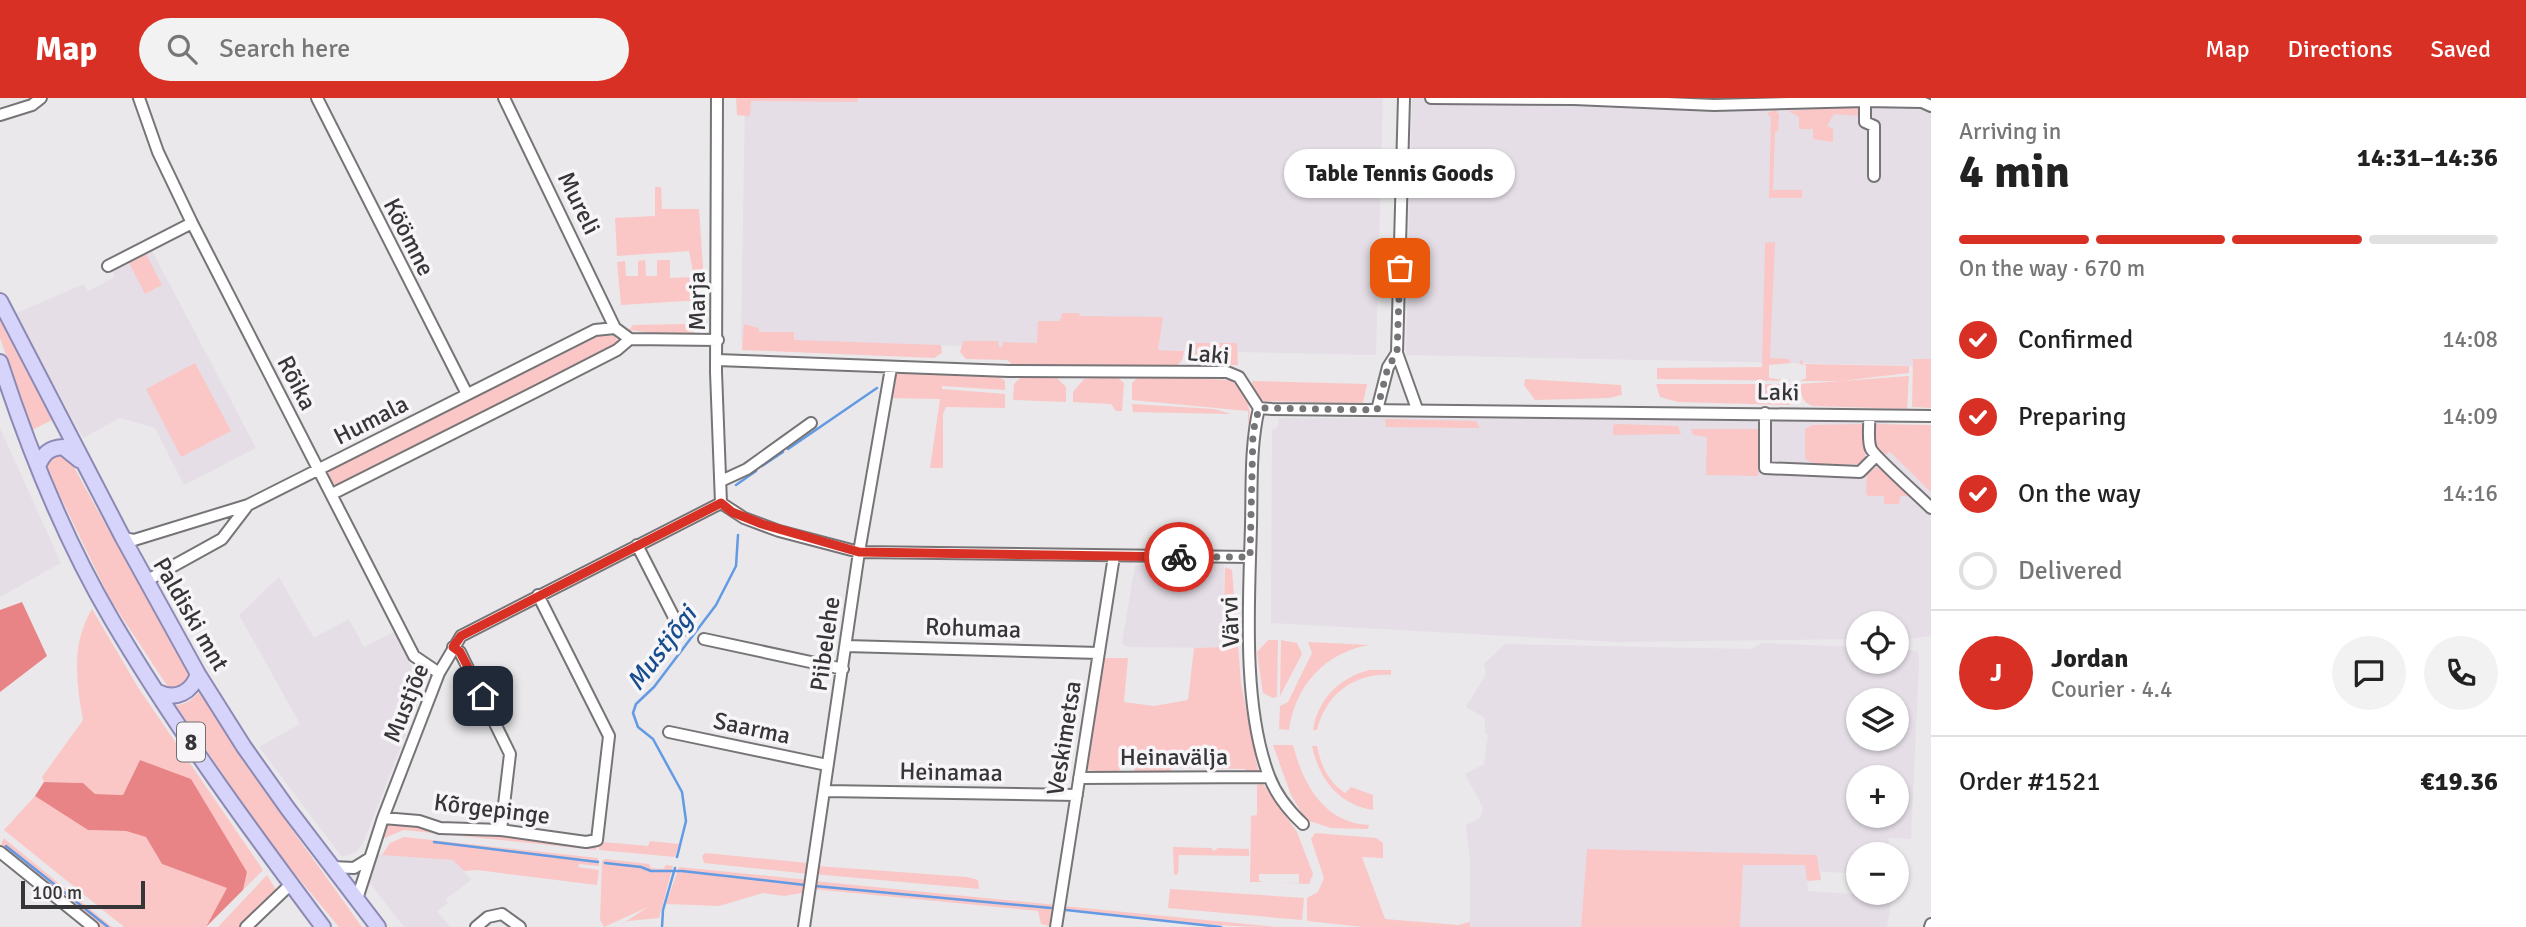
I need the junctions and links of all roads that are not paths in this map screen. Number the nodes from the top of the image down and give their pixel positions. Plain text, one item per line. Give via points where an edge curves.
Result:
1 (41, 98) edge
2 (139, 98) edge
3 (317, 98) edge
4 (504, 98) edge
5 (717, 98) edge
6 (1404, 98) edge
7 (1431, 98) edge
8 (1865, 101) junction
9 (21, 103) edge
10 (1931, 106) edge
11 (0, 115) edge
12 (1874, 176) dead end
13 (191, 223) junction
14 (108, 266) dead end
15 (0, 301) edge
16 (615, 328) junction
17 (630, 339) junction
18 (718, 341) junction
19 (1397, 353) junction
20 (717, 360) junction
21 (0, 362) edge
22 (891, 368) junction
23 (467, 394) junction
24 (1259, 408) junction
25 (1377, 410) junction
26 (1417, 410) junction
27 (1765, 413) junction
28 (1869, 416) junction
29 (1931, 416) edge
30 (811, 423) dead end
31 (1876, 456) junction
32 (83, 463) junction
33 (38, 466) junction
34 (319, 471) junction
35 (720, 481) junction
36 (331, 494) junction
37 (721, 503) junction
38 (248, 505) junction
39 (1931, 508) edge
40 (123, 538) junction
41 (637, 545) junction
42 (859, 552) junction
43 (1114, 556) junction
44 (1250, 557) junction
45 (146, 581) junction
46 (538, 595) junction
47 (681, 631) dead end
48 (704, 639) dead end
49 (846, 646) junction
50 (453, 647) junction
51 (1099, 653) junction
52 (843, 669) junction
53 (439, 673) junction
54 (198, 674) junction
55 (158, 692) junction
56 (669, 732) dead end
57 (827, 765) junction
58 (1269, 777) junction
59 (1079, 778) junction
60 (825, 791) junction
61 (1077, 795) junction
62 (383, 818) junction
63 (1303, 824) dead end
64 (501, 830) junction
65 (0, 852) edge
66 (370, 858) junction
67 (332, 867) junction
68 (291, 884) junction
69 (357, 899) junction
70 (93, 927) edge
71 (246, 927) edge
72 (323, 927) edge
73 (378, 927) edge
74 (476, 927) edge
75 (520, 927) edge
76 (804, 927) edge
77 (1056, 927) edge

1 - 9 street via 40,102
2 - 13 street, Rõika
3 - 23 street, Köömne
4 - 16 street, Mureli
5 - 18 street, Marja
6 - 19 street
7 - 8 street via 1714,105
8 - 10 street
8 - 12 street via 1865,122 1874,126
9 - 11 street
13 - 14 street
13 - 34 street, Rõika
15 - 32 main road, Paldiski mnt / 8
16 - 17 street
16 - 23 street, Humala via 584,334
17 - 18 street
17 - 36 street, Humala via 590,364
18 - 20 street, Marja
19 - 25 street via 1388,367
19 - 26 street
20 - 22 street, Laki
20 - 35 street, Marja
21 - 33 main road, 8
22 - 24 street, Laki via 1227,372 1239,377
22 - 42 street, Piibelehe
23 - 34 street, Humala
24 - 25 street, Laki
24 - 44 street, Värvi via 1253,432
25 - 26 street, Laki
26 - 27 street, Laki
27 - 28 street, Laki
27 - 31 street via 1765,468 1860,472
28 - 29 street, Laki
28 - 31 street via 1870,447
30 - 35 street via 747,469
31 - 39 street
32 - 33 main road via 63,447 43,454
32 - 40 main road, Paldiski mnt / 8
33 - 55 main road, 8 via 111,619
34 - 36 street, Rõika
34 - 38 street, Humala
35 - 37 street, Marja
36 - 53 street, Rõika via 414,656
37 - 41 street, Mustjõe
37 - 42 street via 756,522
38 - 40 street, Humala via 134,540
38 - 45 street via 222,539
40 - 45 main road, Paldiski mnt / 8
41 - 46 street, Mustjõe
41 - 47 street
42 - 43 street
42 - 49 street, Piibelehe
43 - 44 street
43 - 51 street, Veskimetsa
44 - 58 street, Värvi via 1253,699
45 - 54 main road, Paldiski mnt / 8
46 - 50 street, Mustjõe via 461,636
46 - 64 street, Kõrgepinge via 609,736 597,840
48 - 52 street
49 - 51 street, Rohumaa
49 - 52 street, Piibelehe
50 - 53 street, Mustjõe
50 - 64 street via 460,652 510,754
51 - 59 street, Veskimetsa
52 - 57 street, Piibelehe
53 - 62 street, Mustjõe
54 - 55 main road via 184,693 170,696
54 - 67 main road, Paldiski mnt / 8 via 244,747
55 - 68 main road, 8
56 - 57 street, Saarma
57 - 60 street, Piibelehe
58 - 59 street, Heinavälja
58 - 63 street, Värvi via 1285,807
59 - 61 street, Veskimetsa
60 - 61 street, Heinamaa
60 - 76 street, Piibelehe
61 - 77 street, Veskimetsa
62 - 64 street, Kõrgepinge via 440,828
62 - 66 street, Mustjõe
65 - 70 street
66 - 67 street via 355,868
66 - 69 street, Mustjõe
67 - 69 main road, Paldiski mnt / 8
68 - 71 street
68 - 72 main road, 8
69 - 73 main road, Paldiski mnt / 8
74 - 75 street via 488,917 502,914

